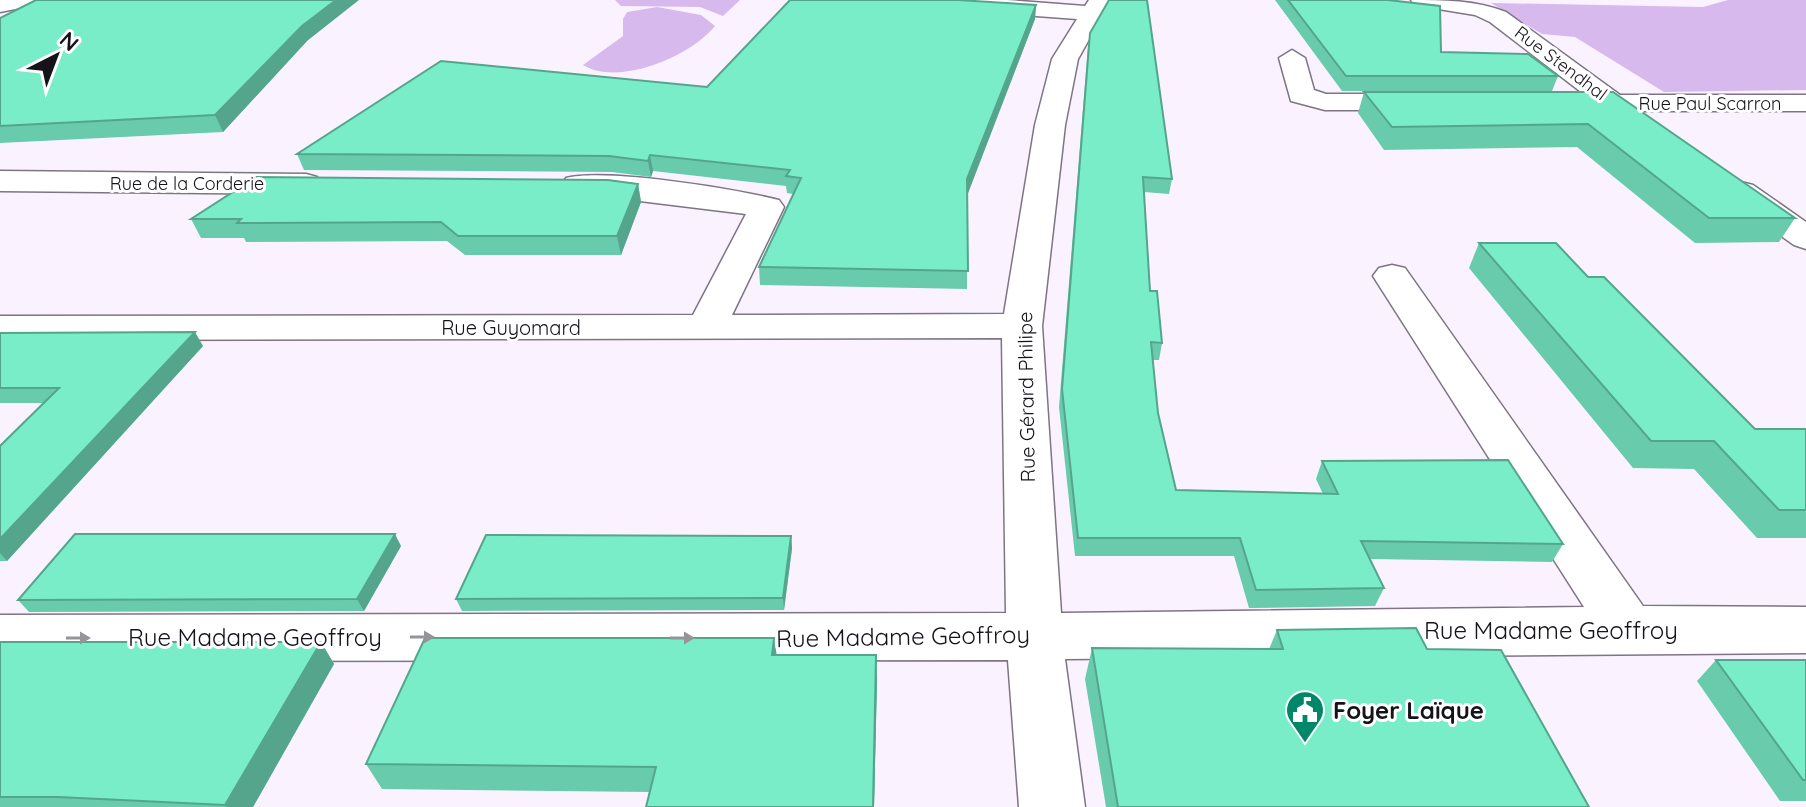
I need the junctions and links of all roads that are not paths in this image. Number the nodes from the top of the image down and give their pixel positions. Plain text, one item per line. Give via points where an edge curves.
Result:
1 (28, 0) edge
2 (911, 0) edge
3 (1422, 0) edge
4 (0, 5) edge
5 (1095, 6) edge
6 (1292, 58) dead end
7 (1449, 103) edge
8 (1541, 103) edge
9 (1615, 103) junction
10 (1806, 103) edge
11 (1654, 131) edge
12 (1717, 175) edge
13 (0, 181) edge
14 (339, 184) edge
15 (549, 185) edge
16 (1806, 238) edge
17 (1392, 276) dead end
18 (707, 326) junction
19 (1022, 326) junction
20 (0, 328) edge
21 (1628, 629) junction
22 (1806, 630) edge
23 (1034, 635) junction
24 (0, 638) edge
25 (1052, 807) edge

1 - 4 street
2 - 5 street
3 - 9 street, Rue Stendhal via 1481,9 1498,17
5 - 19 street, Rue Gérard Philipe via 1065,59 1050,125
6 - 7 street via 1301,95 1325,102
8 - 9 street, Rue Paul Scarron
9 - 10 street, Rue Paul Scarron
9 - 11 street, Rue Stendhal
12 - 16 street
13 - 14 street, Rue de la Corderie
15 - 18 street via 612,185 767,207
17 - 21 street
18 - 19 street, Rue Guyomard
18 - 20 street, Rue Guyomard
19 - 23 street, Rue Gérard Philipe
21 - 22 street, Rue Madame Geoffroy
21 - 23 street, Rue Madame Geoffroy
24 -> 23 street, Rue Madame Geoffroy
23 - 25 street, Rue Gérard Philipe

